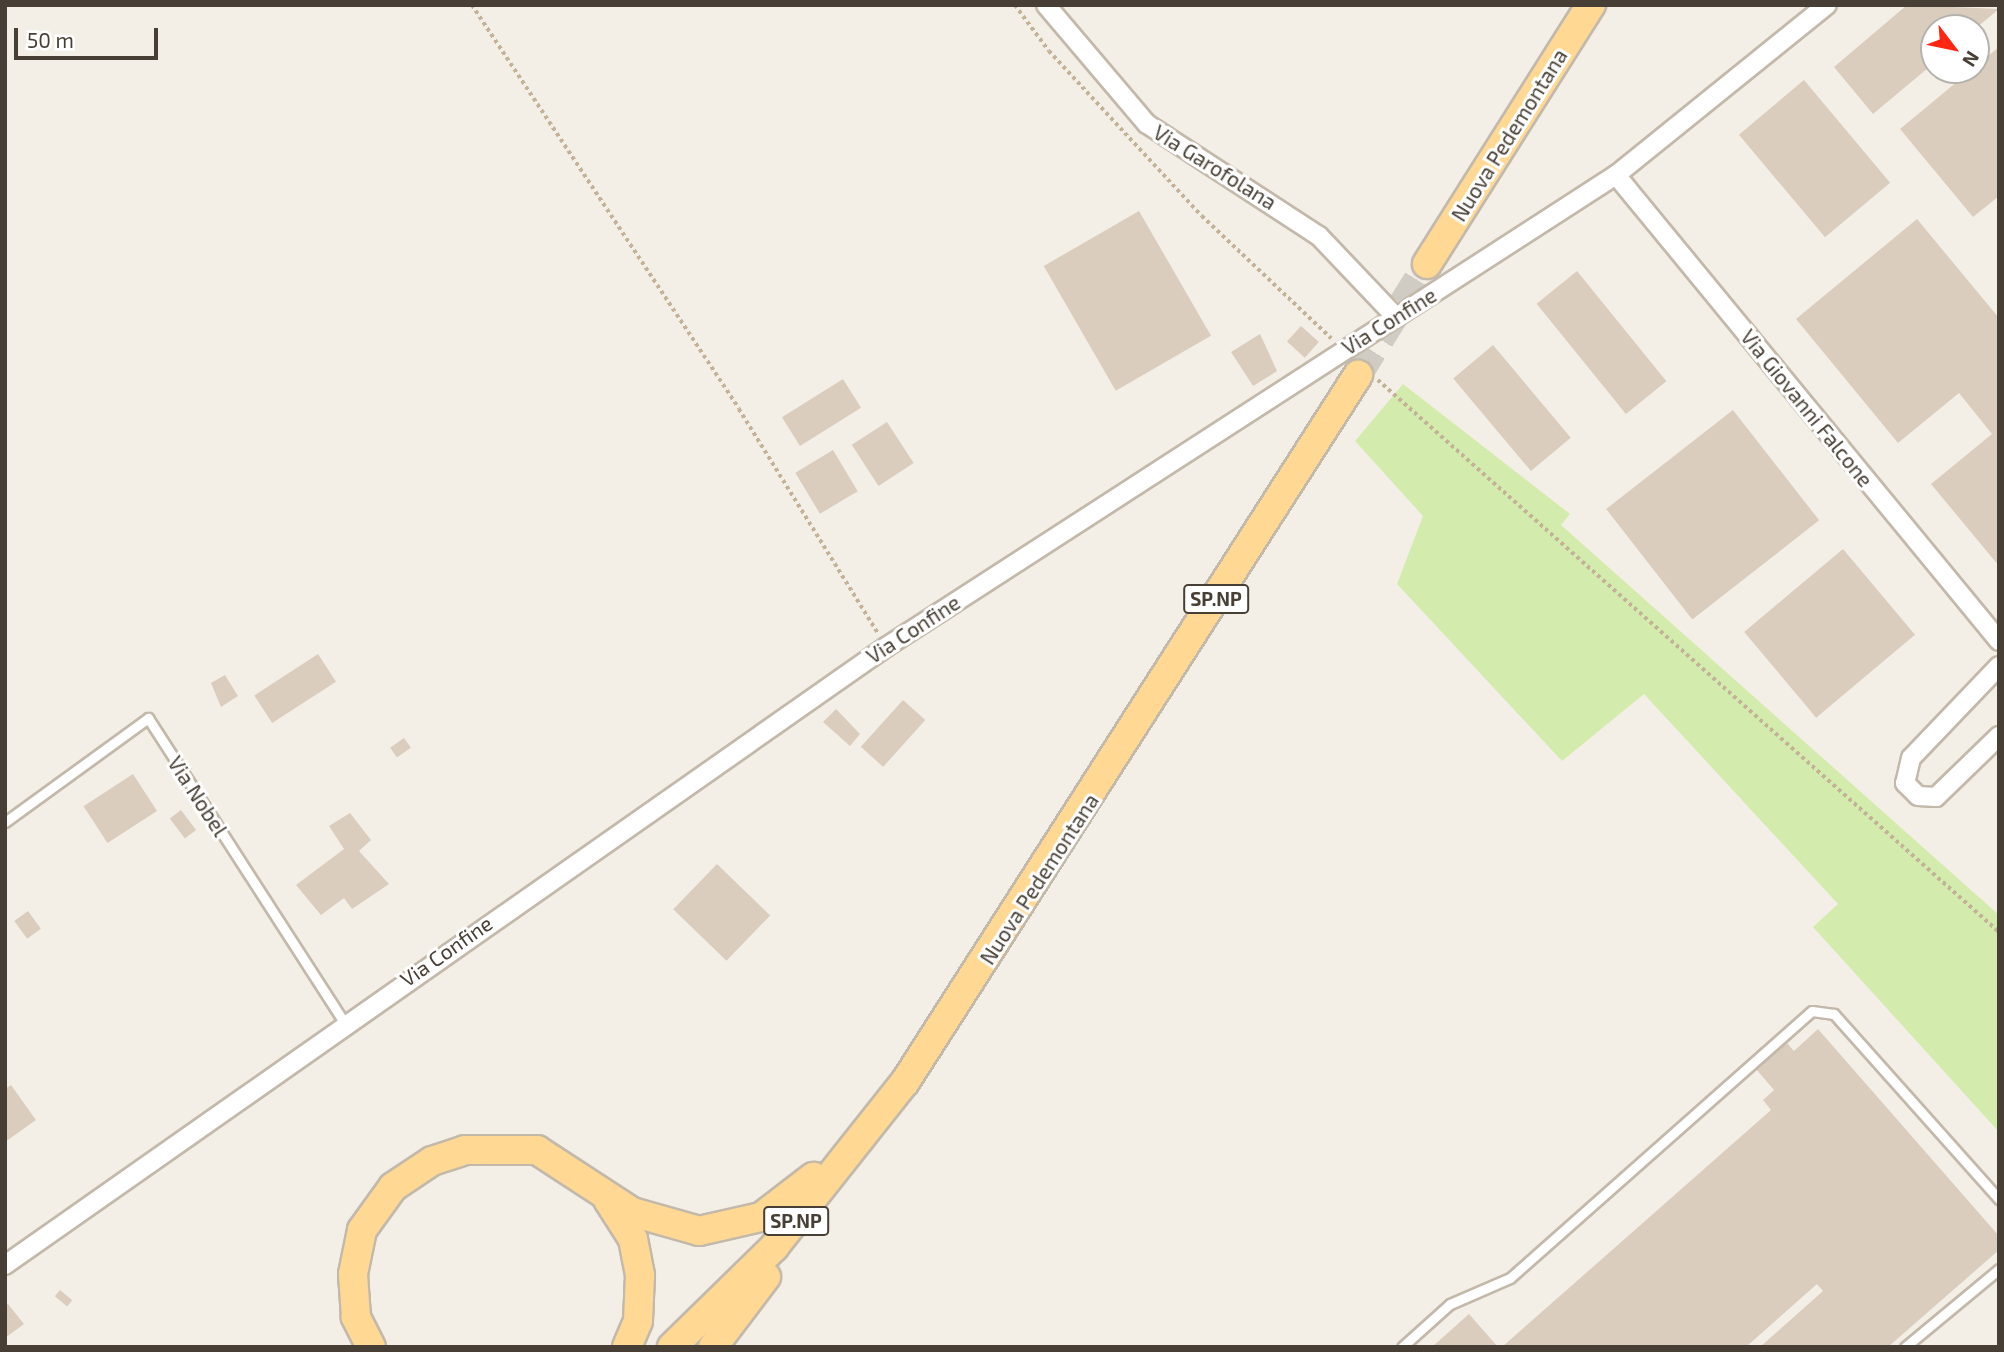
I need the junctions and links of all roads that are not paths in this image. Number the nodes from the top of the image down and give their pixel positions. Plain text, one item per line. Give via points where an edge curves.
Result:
1 (1046, 5) edge
2 (1591, 5) edge
3 (1828, 5) edge
4 (1616, 175) junction
5 (1427, 264) tunnel mouth
6 (1396, 317) junction
7 (1367, 377) tunnel mouth
8 (1999, 641) edge
9 (1999, 666) edge
10 (1999, 736) edge
11 (5, 822) edge
12 (1074, 823) junction
13 (344, 1022) junction
14 (905, 1082) junction
15 (605, 1194) junction
16 (1999, 1199) edge
17 (6, 1263) edge
18 (1999, 1269) edge
19 (371, 1347) edge
20 (627, 1347) edge
21 (671, 1347) edge
22 (713, 1347) edge
23 (1402, 1347) edge
24 (1905, 1347) edge

1 - 6 street, Via Garofolana via 1147,124 1319,236
2 - 5 main road, Nuova Pedemontana
3 - 4 street, Via Confine
4 - 6 street, Via Confine
4 - 8 street, Via Giovanni Falcone
6 - 13 street, Via Confine via 886,646
7 - 12 main road, Nuova Pedemontana / SP.NP
9 - 10 street via 1911,758 1905,783 1918,796 1936,797
11 - 13 lane, Via Nobel via 148,718
12 - 14 main road, Nuova Pedemontana / SP.NP
12 - 15 main road via 1009,899 909,1049 793,1198 736,1227 699,1231 655,1223
13 - 17 street, Via Confine
14 - 21 main road, Nuova Pedemontana / SP.NP via 774,1247
14 - 22 main road via 853,1175
15 - 19 main road via 537,1150 465,1150 432,1161 393,1187 362,1230 353,1274 356,1317
15 - 20 main road via 633,1239 640,1275 638,1321
16 - 23 lane via 1834,1014 1812,1011 1510,1278 1450,1304
18 - 24 lane

